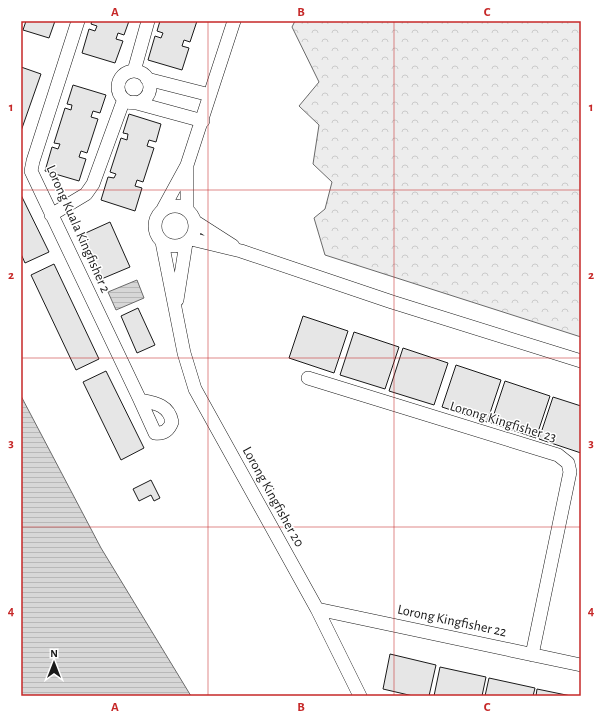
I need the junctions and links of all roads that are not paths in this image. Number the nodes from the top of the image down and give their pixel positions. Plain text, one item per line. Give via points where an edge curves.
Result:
1 (78, 21) edge
2 (148, 21) edge
3 (234, 21) edge
4 (134, 71) junction
5 (147, 79) junction
6 (210, 95) junction
7 (128, 101) junction
8 (203, 121) junction
9 (187, 165) junction
10 (163, 209) junction
11 (51, 215) junction
12 (191, 215) junction
13 (188, 241) junction
14 (162, 242) junction
15 (241, 252) junction
16 (176, 307) junction
17 (581, 361) edge
18 (308, 378) dead end
19 (140, 400) dead end
20 (317, 608) junction
21 (532, 655) junction
22 (581, 665) edge
23 (360, 696) edge

1 - 11 street, Lorong Kuala Kingfisher 2 via 31,171
2 - 4 street
3 - 6 street
4 - 5 street via 142,73
4 - 7 street via 124,74 119,81 118,91
5 - 6 street
5 - 7 street via 149,88 146,97
6 - 8 street
7 - 8 street
7 - 11 street via 93,184 86,194
8 - 9 street
9 - 10 street
9 - 12 street
10 - 12 street via 176,206
10 - 14 street via 154,225 155,232
11 - 19 street, Lorong Kuala Kingfisher 2
12 - 13 street via 194,233
12 - 15 street
13 - 14 street via 174,246
13 - 15 street
13 - 16 street, Lorong Kingfisher 20
14 - 16 street, Lorong Kingfisher 20
15 - 17 street
16 - 20 street, Lorong Kingfisher 20 via 184,353 195,389
18 - 21 street, Lorong Kingfisher 23 via 558,456 568,463 570,472
20 - 21 street, Lorong Kingfisher 22
20 - 23 street, Lorong Kingfisher 20
21 - 22 street, Lorong Kingfisher 22

